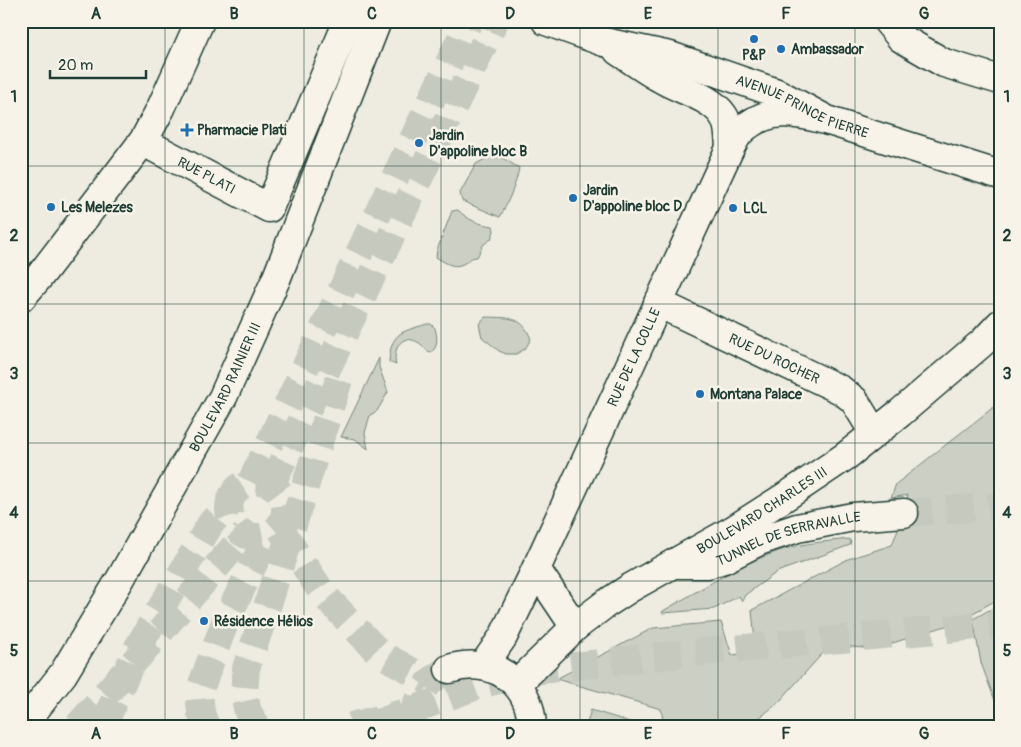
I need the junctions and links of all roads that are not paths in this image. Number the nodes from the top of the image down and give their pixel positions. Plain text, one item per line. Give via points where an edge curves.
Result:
1 (200, 21) edge
2 (348, 21) edge
3 (377, 21) edge
4 (546, 21) edge
5 (887, 21) edge
6 (604, 42) junction
7 (1000, 80) edge
8 (828, 120) junction
9 (144, 140) junction
10 (730, 148) junction
11 (1000, 175) edge
12 (21, 298) edge
13 (658, 303) junction
14 (1000, 324) edge
15 (874, 433) junction
16 (904, 513) tunnel mouth
17 (673, 564) junction
18 (536, 569) junction
19 (575, 626) junction
20 (483, 666) junction
21 (449, 669) tunnel mouth
22 (517, 684) junction
23 (22, 726) edge
24 (532, 726) edge

1 - 9 main road
2 - 9 main road, RUE PLATI via 269,208
3 - 23 main road, BOULEVARD RAINIER III via 277,277 224,397 63,674
4 - 6 main road, AVENUE PRINCE PIERRE
5 - 7 main road via 901,38 944,63
6 - 8 main road, AVENUE PRINCE PIERRE via 670,56 778,93
6 - 10 main road, AVENUE PRINCE PIERRE via 661,79 714,105 729,128
8 - 10 main road, RUE DE LA COLLE via 789,112 769,114 753,121
8 - 11 main road, AVENUE PRINCE PIERRE
9 - 12 main road
10 - 13 main road, RUE DE LA COLLE
13 - 15 main road, RUE DU ROCHER via 841,390 854,400
13 - 18 main road, RUE DE LA COLLE
14 - 15 main road, BOULEVARD CHARLES III
15 - 17 main road, BOULEVARD CHARLES III via 791,493
16 - 17 main road, TUNNEL DE SERRAVALLE via 853,517 797,528 708,564
17 - 19 main road, BOULEVARD CHARLES III via 630,588
18 - 19 main road
18 - 20 main road, RUE DE LA COLLE via 503,637
19 - 22 main road, BOULEVARD CHARLES III
20 - 21 main road
20 - 22 main road via 501,672
22 - 24 main road via 528,703

